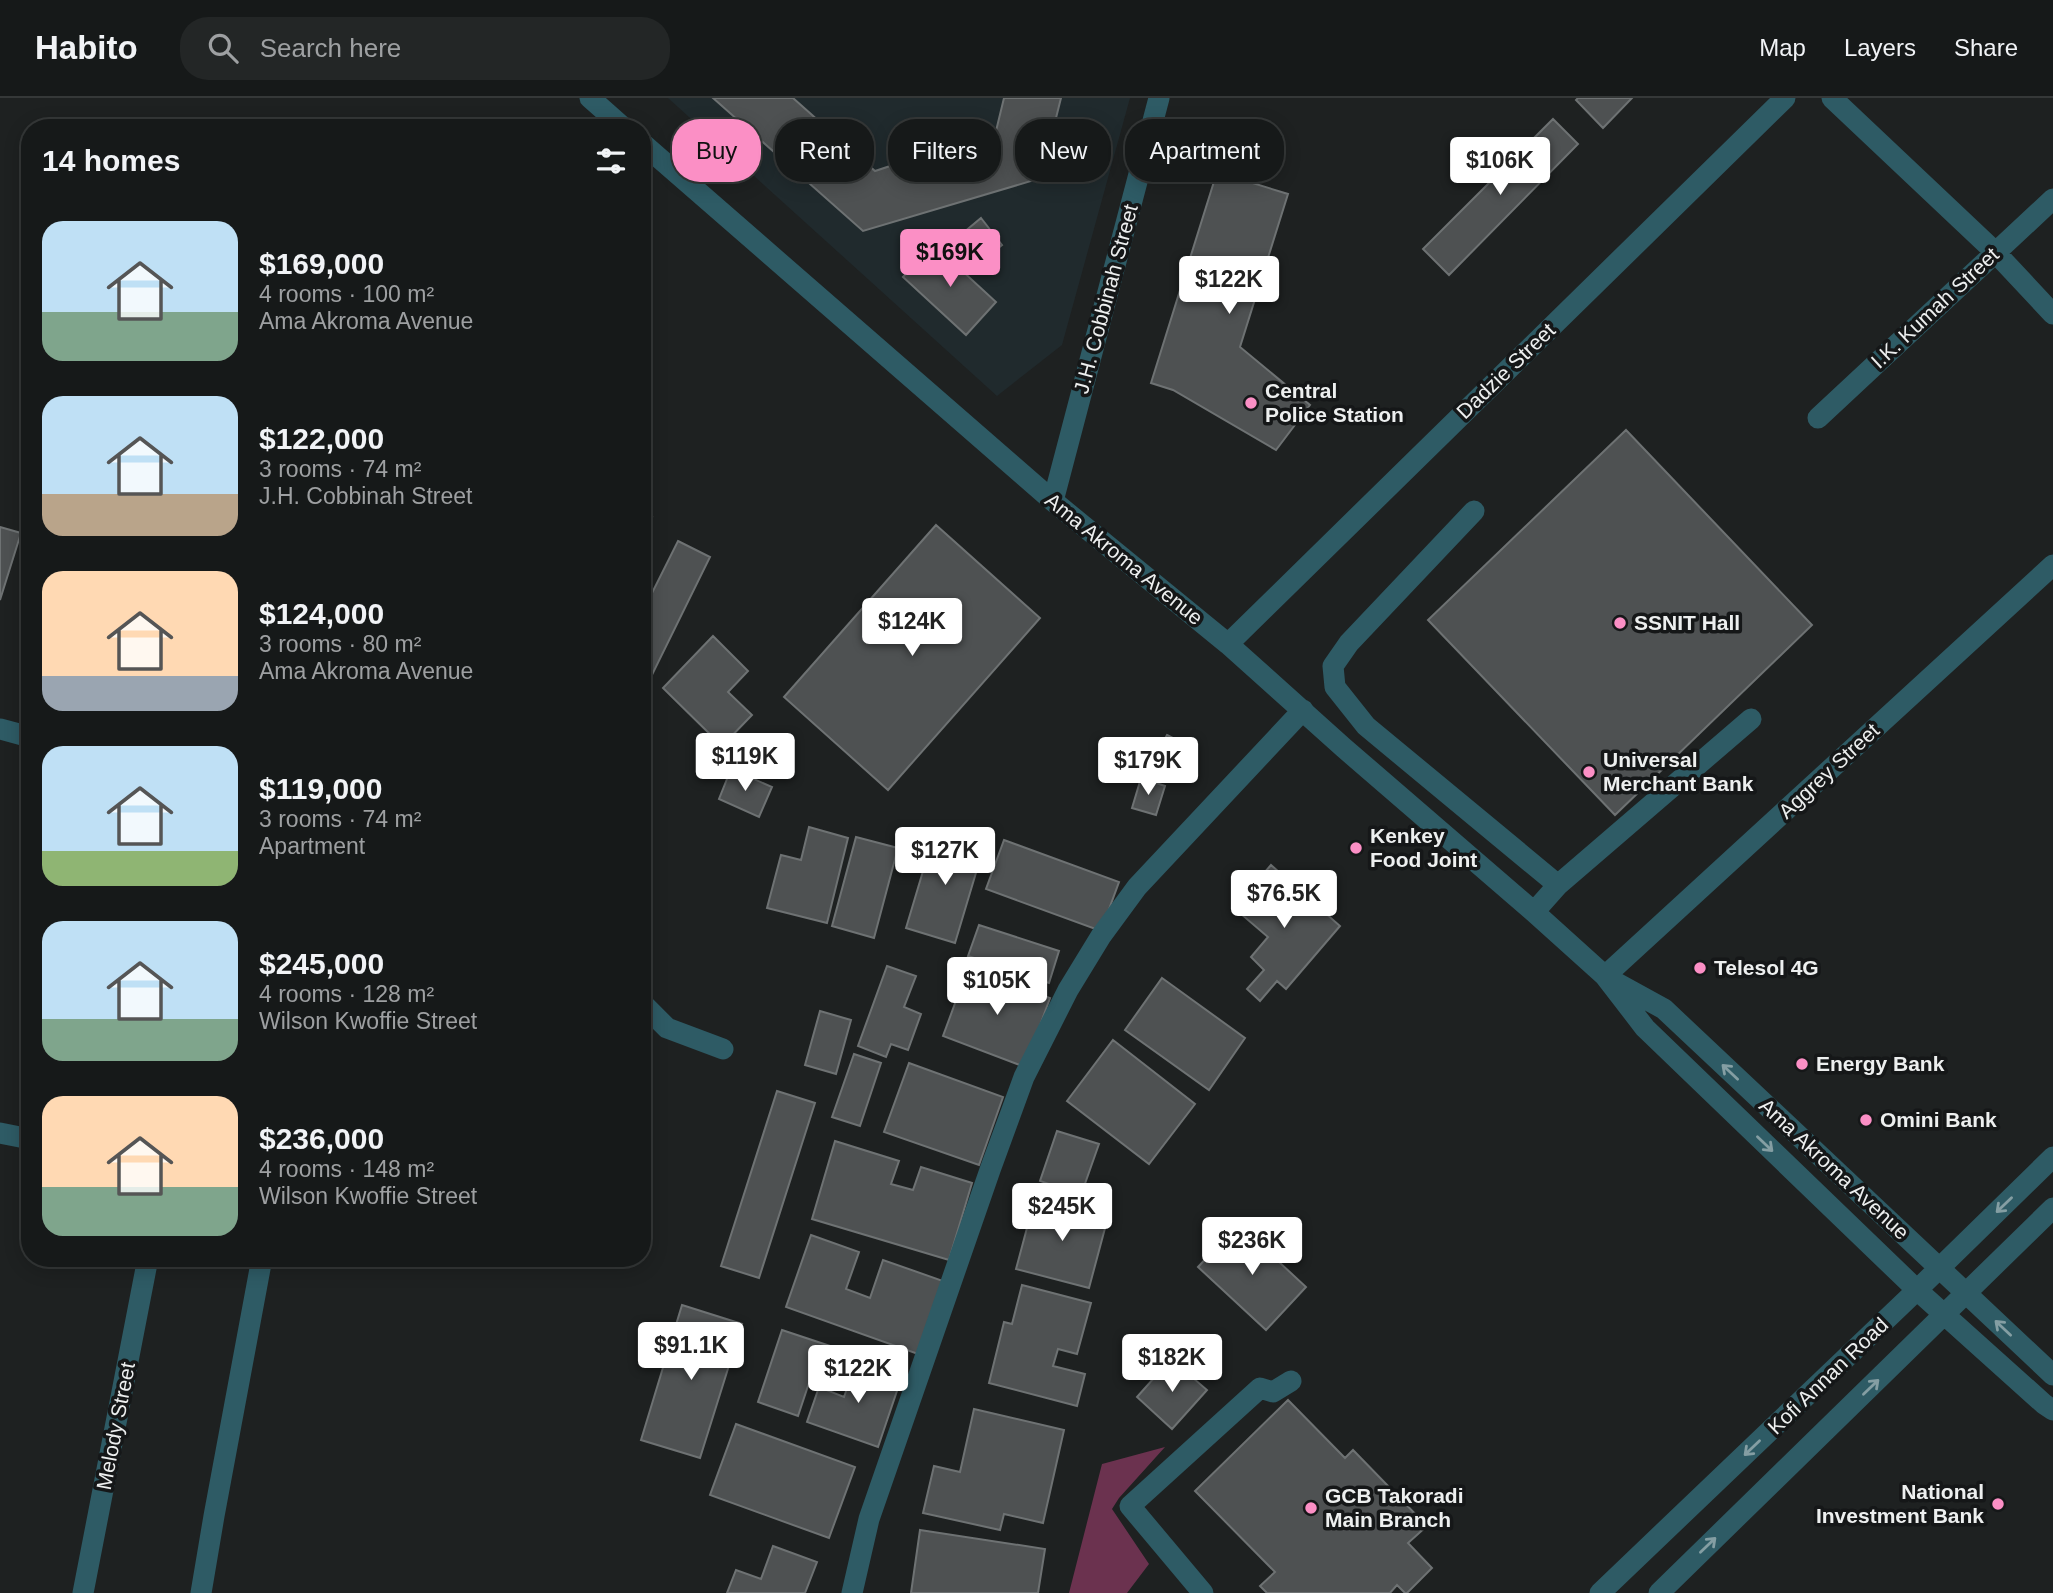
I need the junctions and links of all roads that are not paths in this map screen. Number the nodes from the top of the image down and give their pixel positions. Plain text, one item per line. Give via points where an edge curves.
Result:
1 (590, 98) edge
2 (1159, 98) edge
3 (1785, 98) edge
4 (1832, 98) edge
5 (614, 119) edge
6 (651, 151) edge
7 (2053, 199) edge
8 (1995, 252) junction
9 (2053, 314) edge
10 (1818, 418) dead end
11 (1053, 501) junction
12 (1474, 511) dead end
13 (2053, 565) edge
14 (1228, 644) junction
15 (1303, 709) junction
16 (1751, 719) dead end
17 (1366, 726) junction
18 (0, 729) edge
19 (21, 735) edge
20 (1344, 748) junction
21 (1558, 885) junction
22 (1534, 912) junction
23 (1605, 976) junction
24 (651, 1012) edge
25 (723, 1049) dead end
26 (0, 1133) edge
27 (21, 1137) edge
28 (2053, 1157) edge
29 (2053, 1208) edge
30 (146, 1267) edge
31 (260, 1267) edge
32 (1939, 1268) junction
33 (1917, 1290) junction
34 (1966, 1294) junction
35 (1945, 1315) junction
36 (2053, 1375) edge
37 (1291, 1381) dead end
38 (2053, 1410) edge
39 (83, 1593) edge
40 (201, 1593) edge
41 (852, 1593) edge
42 (1203, 1593) edge
43 (1600, 1593) edge
44 (1659, 1593) edge

1 - 5 street
2 - 11 street, J.H. Cobbinah Street
3 - 14 street, Dadzie Street
4 - 8 street
6 - 11 street, Ama Akroma Avenue
7 - 8 street, I.K. Kumah Street
8 - 9 street
8 - 10 street, I.K. Kumah Street
11 - 14 street, Ama Akroma Avenue
12 - 17 street via 1349,642 1333,666 1335,687
13 - 23 street, Aggrey Street
14 - 15 street, Ama Akroma Avenue
15 - 20 street, Ama Akroma Avenue
15 - 41 street via 1137,887 1068,990 1024,1077 990,1170 869,1519
16 - 21 street
17 - 20 street
17 - 21 street
18 - 19 street
20 - 22 street, Ama Akroma Avenue
21 - 22 street
22 - 23 street, Ama Akroma Avenue
32 -> 23 street, Ama Akroma Avenue via 1664,1009
23 -> 33 street, Ama Akroma Avenue via 1645,1028
24 - 25 street via 667,1028
26 - 27 street
28 -> 32 street, Kofi Annan Road
29 - 34 street, Kofi Annan Road
30 - 39 street, Melody Street
31 - 40 street
32 - 33 street, Kofi Annan Road
32 - 34 street, Ama Akroma Avenue
33 - 35 street, Ama Akroma Avenue
33 -> 43 street, Kofi Annan Road
34 - 35 street, Kofi Annan Road
36 -> 34 street, Ama Akroma Avenue
35 - 38 street, Ama Akroma Avenue
44 -> 35 street, Kofi Annan Road
37 - 42 street via 1273,1392 1260,1388 1130,1506

